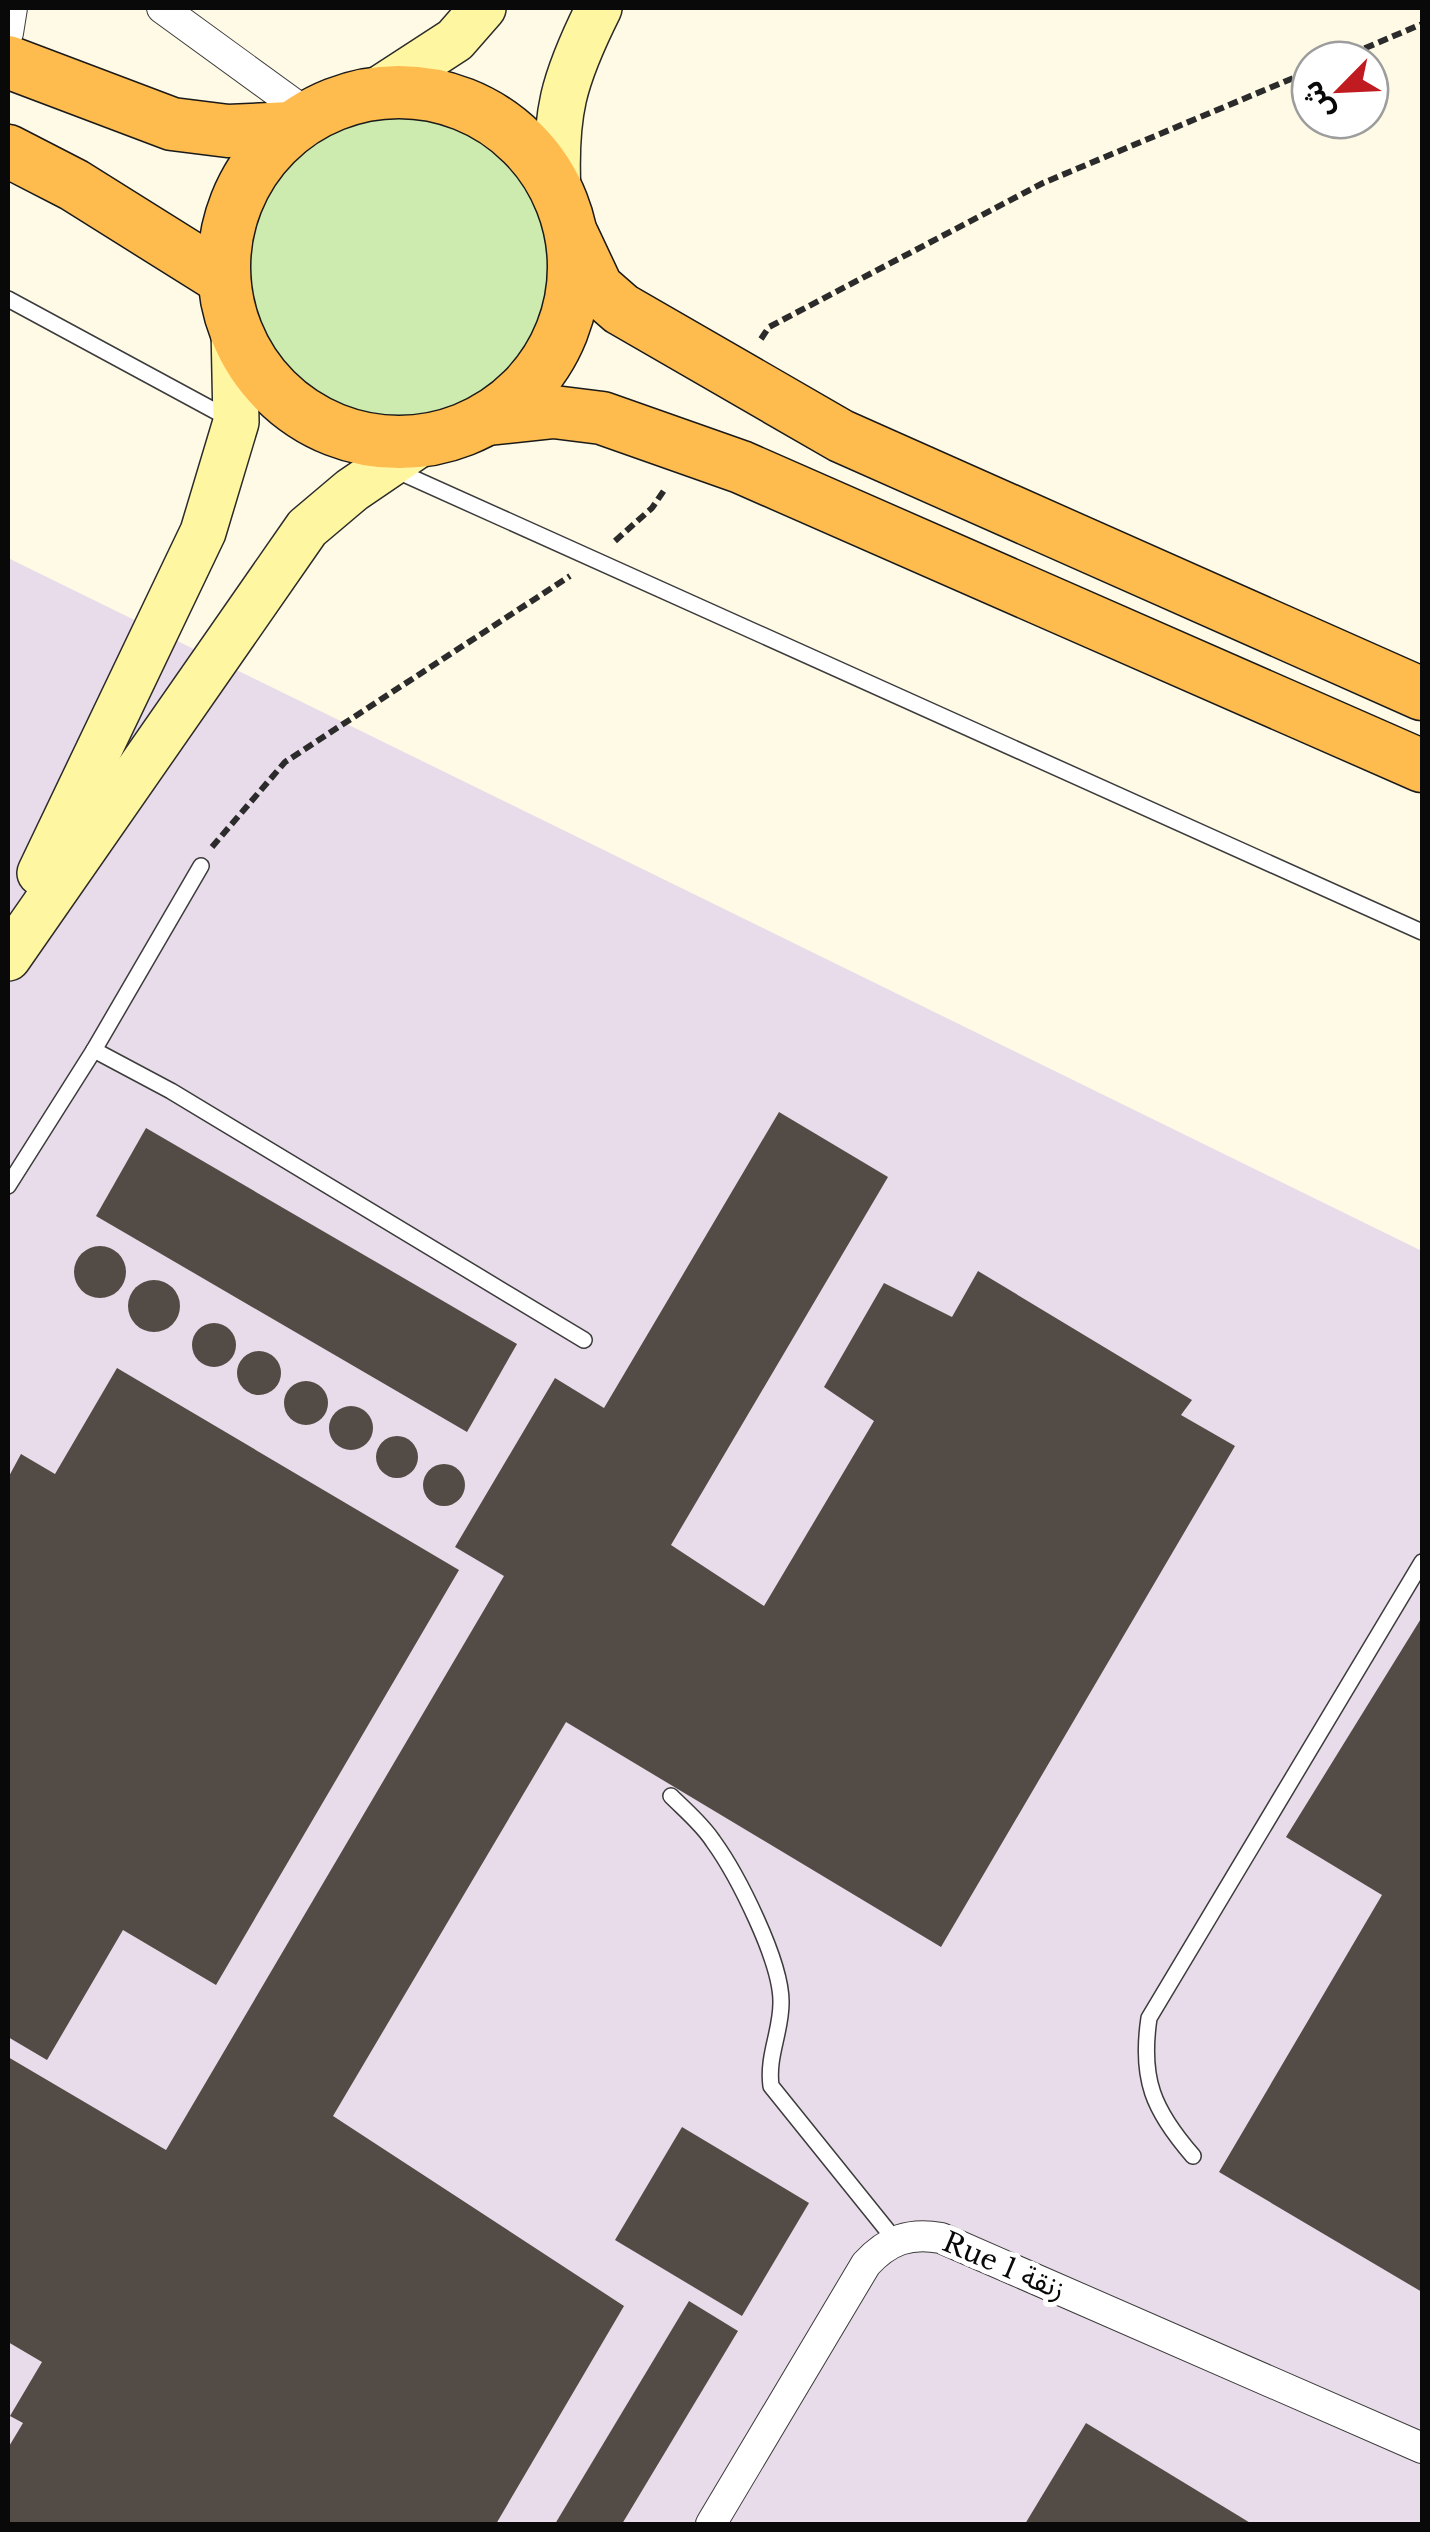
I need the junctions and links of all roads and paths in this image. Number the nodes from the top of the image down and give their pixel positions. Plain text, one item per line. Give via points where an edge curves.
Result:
1 (12, 8) edge
2 (162, 8) edge
3 (483, 8) edge
4 (599, 8) edge
5 (1422, 24) edge
6 (8, 33) edge
7 (1384, 40) edge
8 (8, 62) edge
9 (375, 92) junction
10 (300, 121) junction
11 (8, 151) edge
12 (564, 212) junction
13 (8, 299) edge
14 (229, 303) junction
15 (488, 418) junction
16 (236, 422) junction
17 (406, 454) junction
18 (1422, 694) edge
19 (1422, 766) edge
20 (201, 866) dead end
21 (1422, 932) edge
22 (8, 942) edge
23 (8, 958) edge
24 (94, 1050) junction
25 (8, 1186) edge
26 (584, 1340) dead end
27 (1422, 1562) edge
28 (671, 1796) dead end
29 (1193, 2156) dead end
30 (895, 2240) junction
31 (1422, 2448) edge
32 (711, 2524) edge

1 - 6 street
2 - 10 street
3 - 9 main road via 456,40
4 - 12 main road via 568,71 555,134
5 - 7 path
8 - 10 highway via 172,124 228,131
9 - 10 highway
9 - 12 highway via 430,94 483,113 527,148
10 - 14 highway via 257,163 234,206
11 - 14 highway via 74,185
12 - 15 highway via 573,285 559,338 530,384
12 - 18 highway via 598,288 621,309 840,436
13 - 16 lane
14 - 16 main road
14 - 17 highway via 260,374 298,411
15 - 17 highway
15 - 19 highway via 554,412 602,418 741,467
16 - 22 main road via 203,532
17 - 21 lane
17 - 23 main road via 307,528
20 - 24 lane
24 - 25 lane
24 - 26 lane
27 - 29 lane via 1149,2018 1144,2056 1152,2093 1163,2122
28 - 30 lane via 713,1840 778,1979 782,2003 768,2066 772,2086
30 - 31 street, Rue 1 زنقة via 941,2238
30 - 32 street via 866,2264

